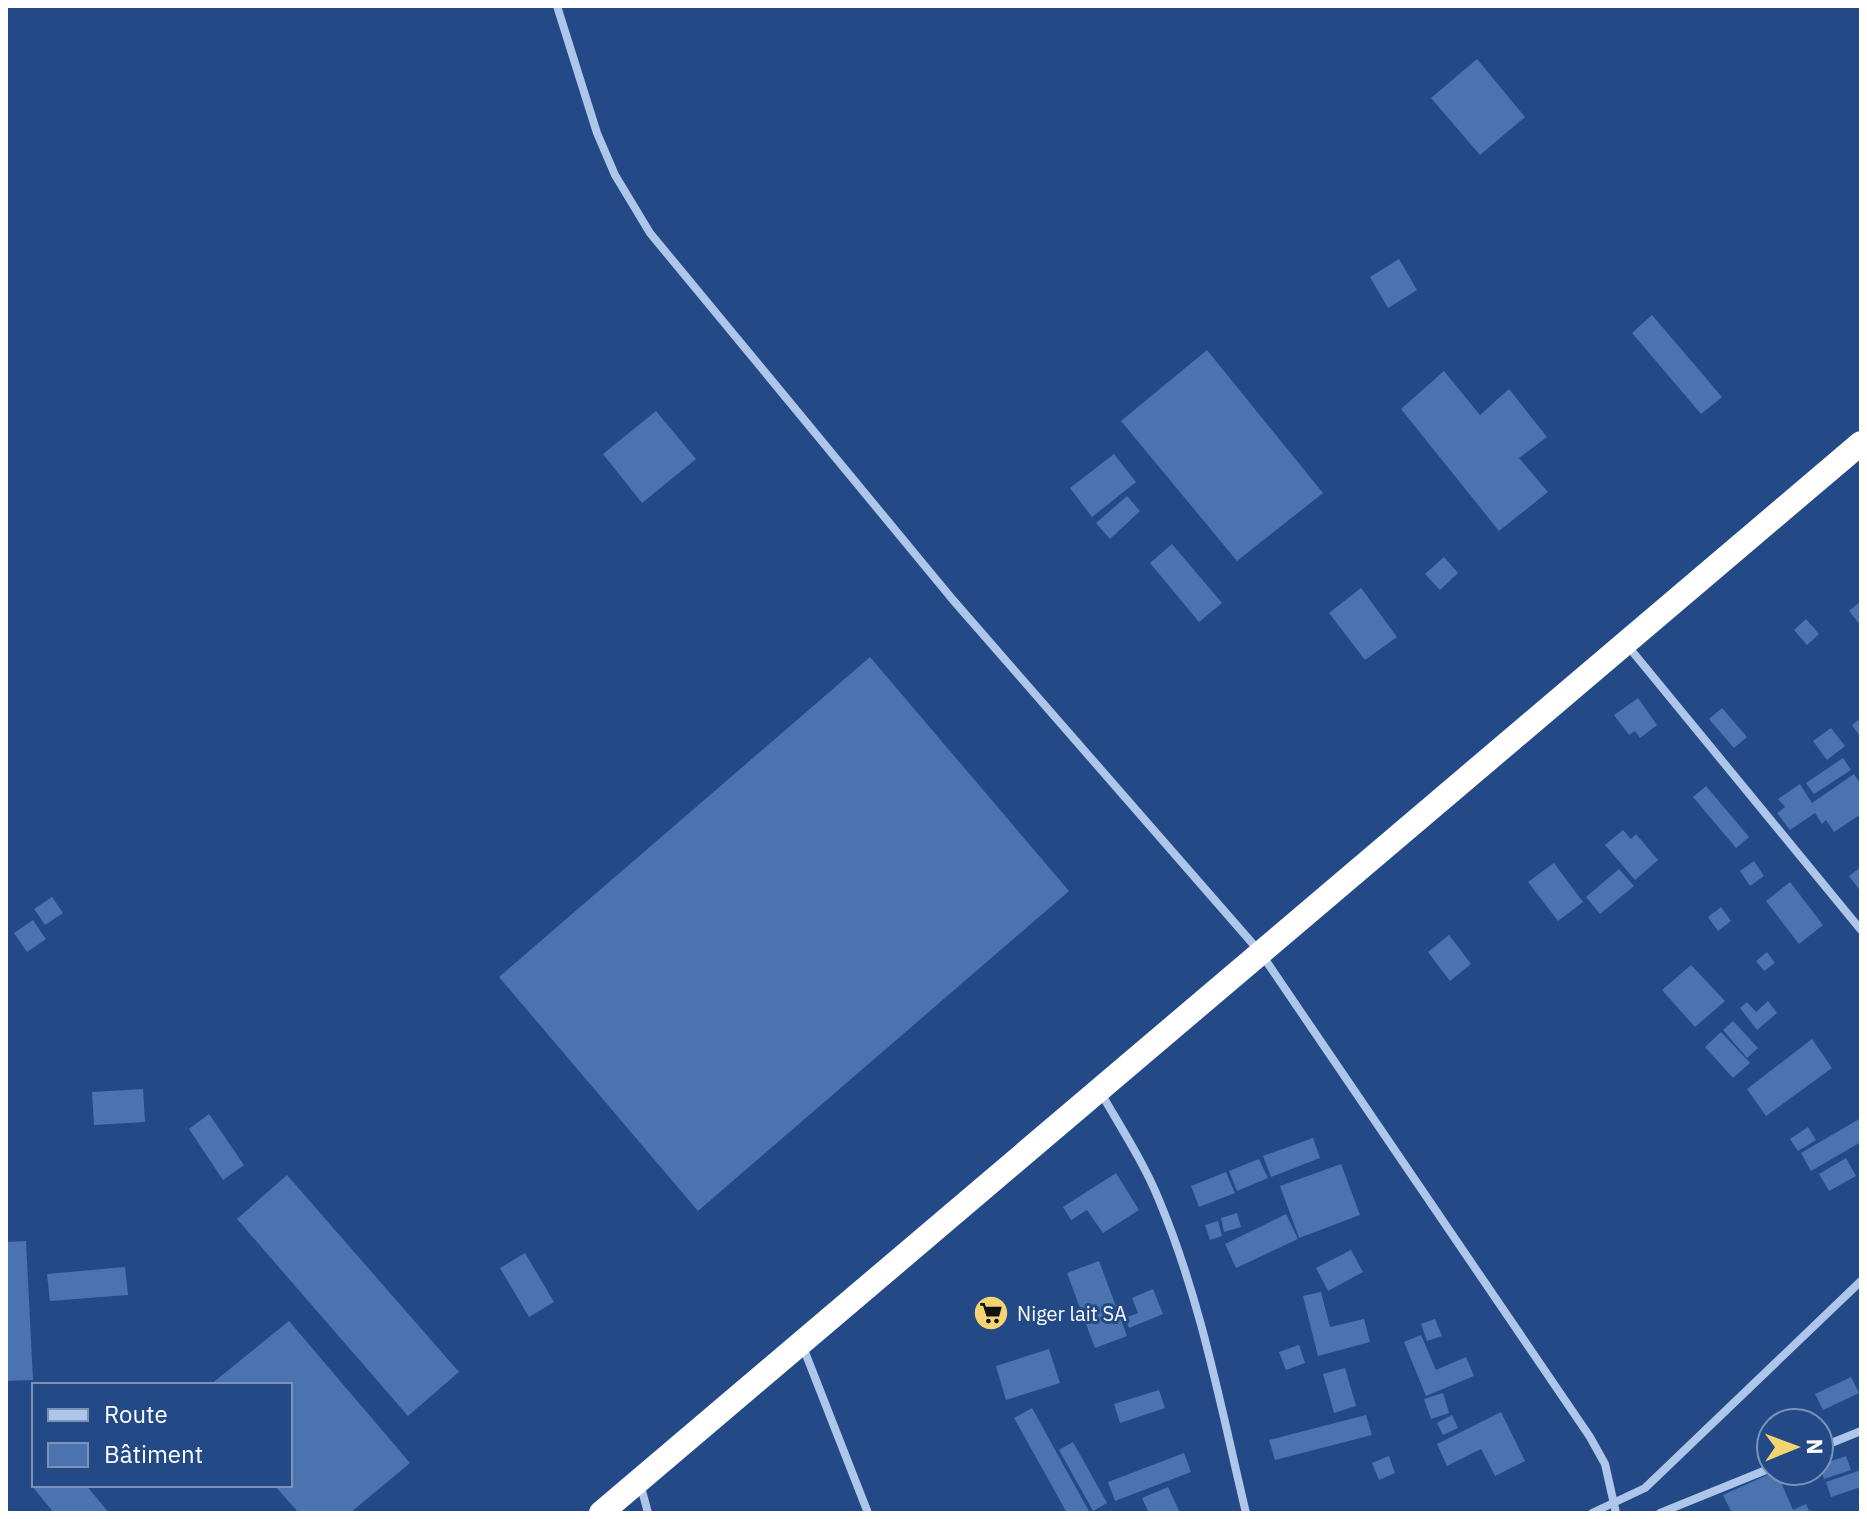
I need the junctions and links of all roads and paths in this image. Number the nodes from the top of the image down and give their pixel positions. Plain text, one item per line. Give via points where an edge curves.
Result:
1 (557, 6) edge
2 (1861, 443) edge
3 (1627, 645) junction
4 (1861, 930) edge
5 (1260, 952) junction
6 (1099, 1089) junction
7 (1861, 1281) edge
8 (801, 1342) junction
9 (1861, 1431) edge
10 (1835, 1442) edge
11 (1755, 1474) edge
12 (640, 1480) junction
13 (1615, 1508) edge
14 (601, 1513) edge
15 (648, 1513) edge
16 (868, 1513) edge
17 (1246, 1513) edge
18 (1592, 1513) edge
19 (1660, 1513) edge

1 - 5 street via 597,133 650,233 953,600
2 - 3 highway
3 - 4 street
3 - 5 highway
5 - 6 highway
5 - 13 street via 1590,1437 1605,1464
6 - 8 highway
6 - 17 street via 1158,1197 1179,1251
7 - 13 street via 1656,1479
8 - 12 highway
8 - 16 street
9 - 10 street
11 - 19 street
12 - 14 highway
12 - 15 street
13 - 18 street

